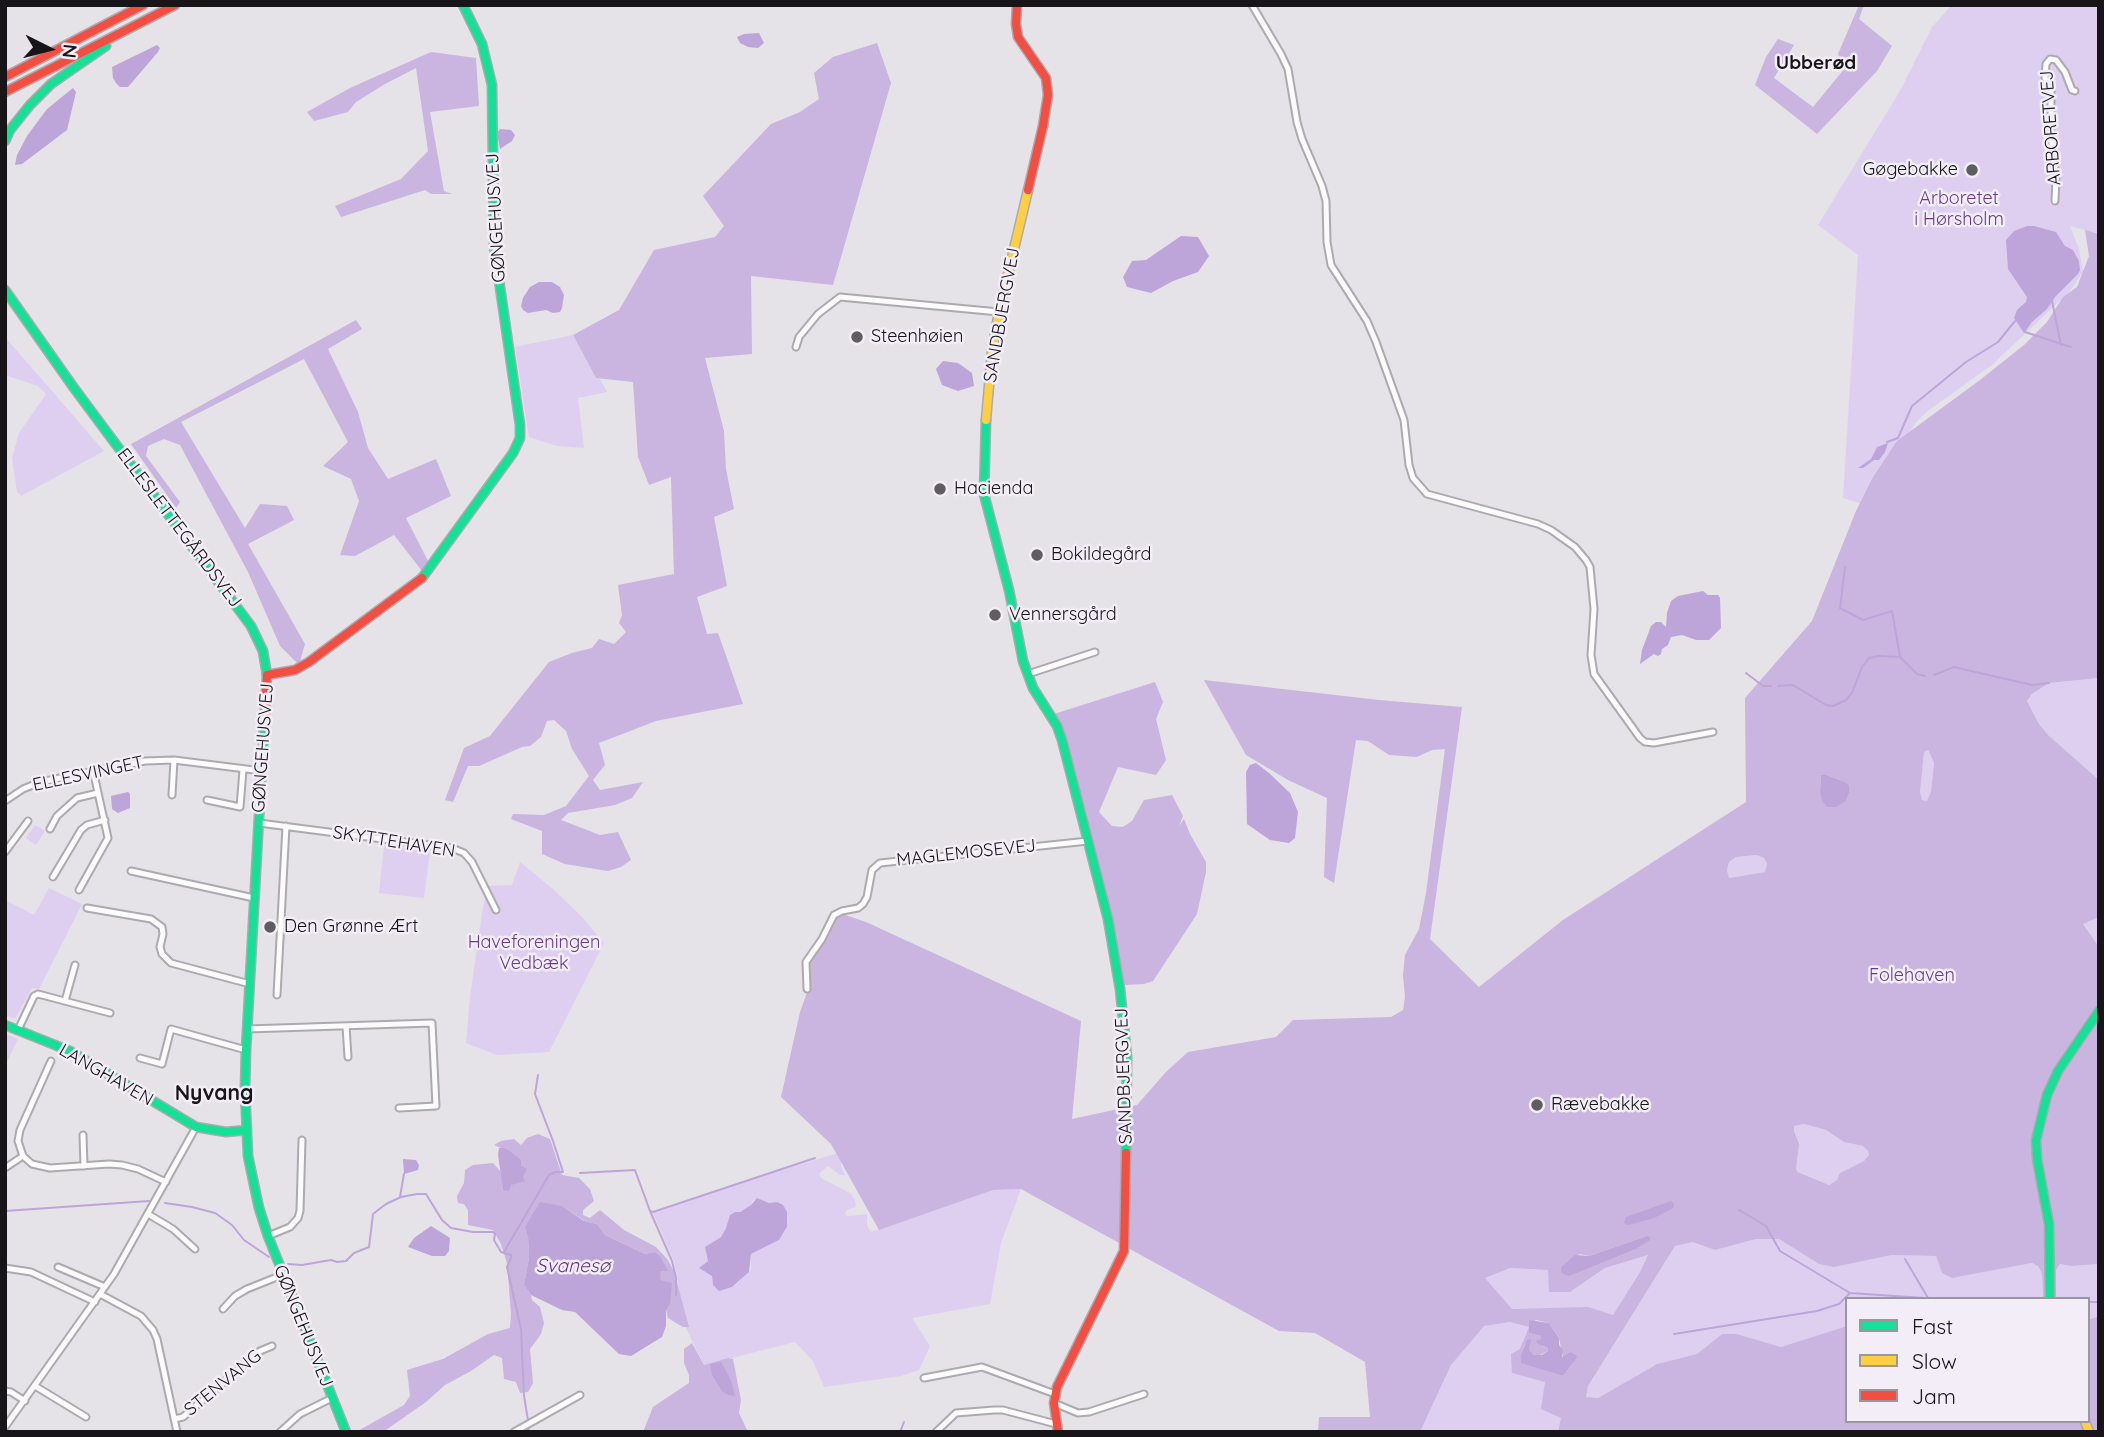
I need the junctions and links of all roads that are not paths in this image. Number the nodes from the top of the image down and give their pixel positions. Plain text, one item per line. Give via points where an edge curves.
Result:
1 (144, 5) edge
2 (175, 5) edge
3 (463, 5) edge
4 (1017, 5) edge
5 (1252, 5) edge
6 (141, 23) junction
7 (5, 77) edge
8 (2075, 91) dead end
9 (5, 92) edge
10 (5, 141) edge
11 (2055, 201) dead end
12 (5, 282) edge
13 (5, 290) edge
14 (5, 301) edge
15 (999, 312) junction
16 (35, 331) junction
17 (796, 347) dead end
18 (74, 388) junction
19 (1095, 652) dead end
20 (1027, 674) junction
21 (267, 675) junction
22 (1713, 732) dead end
23 (174, 760) junction
24 (93, 770) junction
25 (243, 770) junction
26 (262, 771) junction
27 (98, 793) junction
28 (172, 795) dead end
29 (207, 800) dead end
30 (5, 801) edge
31 (105, 820) junction
32 (28, 821) dead end
33 (259, 823) junction
34 (285, 826) junction
35 (50, 830) dead end
36 (1088, 841) junction
37 (5, 852) edge
38 (131, 871) dead end
39 (53, 877) dead end
40 (79, 890) dead end
41 (254, 898) junction
42 (87, 908) dead end
43 (496, 910) dead end
44 (75, 965) dead end
45 (250, 984) junction
46 (807, 989) dead end
47 (277, 995) dead end
48 (65, 1001) junction
49 (2099, 1011) edge
50 (110, 1013) dead end
51 (5, 1025) edge
52 (346, 1026) junction
53 (247, 1029) junction
54 (18, 1030) junction
55 (246, 1050) junction
56 (348, 1057) dead end
57 (140, 1058) dead end
58 (51, 1061) dead end
59 (399, 1108) dead end
60 (196, 1126) junction
61 (247, 1130) junction
62 (83, 1135) dead end
63 (302, 1140) dead end
64 (23, 1156) junction
65 (85, 1166) junction
66 (5, 1168) edge
67 (166, 1182) junction
68 (148, 1214) junction
69 (268, 1236) junction
70 (195, 1249) dead end
71 (58, 1267) dead end
72 (5, 1268) edge
73 (282, 1275) junction
74 (105, 1287) junction
75 (100, 1294) junction
76 (2049, 1297) edge
77 (94, 1302) junction
78 (222, 1309) dead end
79 (272, 1346) dead end
80 (924, 1378) dead end
81 (35, 1386) junction
82 (5, 1391) edge
83 (1144, 1394) dead end
84 (580, 1395) dead end
85 (332, 1398) junction
86 (1054, 1398) junction
87 (25, 1401) junction
88 (86, 1417) dead end
89 (174, 1419) junction
90 (5, 1427) edge
91 (1057, 1428) edge
92 (13, 1432) edge
93 (177, 1432) edge
94 (280, 1432) edge
95 (346, 1432) edge
96 (514, 1432) edge
97 (936, 1432) edge

1 - 7 main road
2 - 6 main road
3 - 21 main road, GØNGEHUSVEJ via 482,44 492,85 494,246 520,438 424,576 309,662
4 - 15 main road, SANDBJERGVEJ via 1018,37 1046,78 1048,95
5 - 22 street via 1288,69 1302,139 1326,201 1331,265 1376,342 1404,420 1413,478 1427,494 1544,527 1565,539 1586,560 1594,609 1594,674 1640,738 1654,743
6 - 9 main road
6 - 10 main road via 51,84
8 - 11 street, ARBORETVEJ via 2056,60 2048,60 2045,78 2051,88
12 - 16 main road
13 - 16 main road
14 - 18 main road
15 - 17 street via 840,297 818,314
15 - 20 main road, SANDBJERGVEJ via 987,398 984,494
16 - 18 main road
18 - 21 main road, ELLESLETTEGÅRDSVEJ via 251,626 263,651
19 - 20 street
20 - 36 main road, SANDBJERGVEJ via 1057,726
21 - 26 main road, GØNGEHUSVEJ
23 - 24 street, ELLESVINGET
23 - 25 street, ELLESVINGET
23 - 28 street
24 - 27 street
24 - 30 street, ELLESVINGET via 40,782
25 - 26 street, ELLESVINGET
25 - 29 street via 240,807
26 - 33 main road, GØNGEHUSVEJ
27 - 31 street
27 - 35 street via 77,798 57,816
31 - 39 street via 81,830
31 - 40 street via 108,838
32 - 37 street, ELLESVINGET
33 - 34 street, SKYTTEHAVEN
33 - 41 main road, GØNGEHUSVEJ
34 - 43 street, SKYTTEHAVEN via 452,848 472,862
34 - 47 street
36 - 46 street, MAGLEMOSEVEJ via 880,863 872,870 863,904 834,915 806,962
36 - 86 main road, SANDBJERGVEJ via 1108,919 1126,1043 1125,1239 1119,1264
38 - 41 street
41 - 45 main road, GØNGEHUSVEJ
42 - 45 street via 151,919 162,927 160,947 170,963
44 - 48 street
45 - 53 main road, GØNGEHUSVEJ
48 - 50 street
48 - 54 street via 34,996
49 - 76 main road via 2058,1071 2038,1130 2037,1159 2049,1224
51 - 54 main road, LANGHAVEN
52 - 53 street
52 - 56 street
52 - 59 street via 432,1023 436,1106
53 - 55 main road, GØNGEHUSVEJ
54 - 60 main road, LANGHAVEN via 87,1060
55 - 57 street via 171,1029 162,1064
55 - 61 main road, GØNGEHUSVEJ
58 - 64 street via 20,1130
60 - 61 main road, LANGHAVEN
60 - 67 street
61 - 69 main road, GØNGEHUSVEJ via 253,1182
62 - 65 street
63 - 69 street via 298,1218 290,1227
64 - 65 street via 39,1167
64 - 66 street
65 - 67 street via 129,1166
67 - 68 street
68 - 70 street
68 - 74 street
69 - 73 main road, GØNGEHUSVEJ
71 - 74 street
72 - 77 street via 31,1272
73 - 78 street via 247,1289
73 - 85 main road, GØNGEHUSVEJ
74 - 75 street
75 - 77 street
75 - 89 street via 141,1317 153,1330
77 - 81 street
79 - 89 street, STENVANG via 260,1351 183,1417
80 - 86 street via 982,1367
81 - 87 street
81 - 88 street
82 - 87 street
83 - 86 street via 1078,1413
84 - 96 street
85 - 94 street via 300,1414
85 - 95 main road, GØNGEHUSVEJ
86 - 91 main road
87 - 90 street
89 - 93 street
90 - 92 street
91 - 97 street via 994,1410 956,1413

